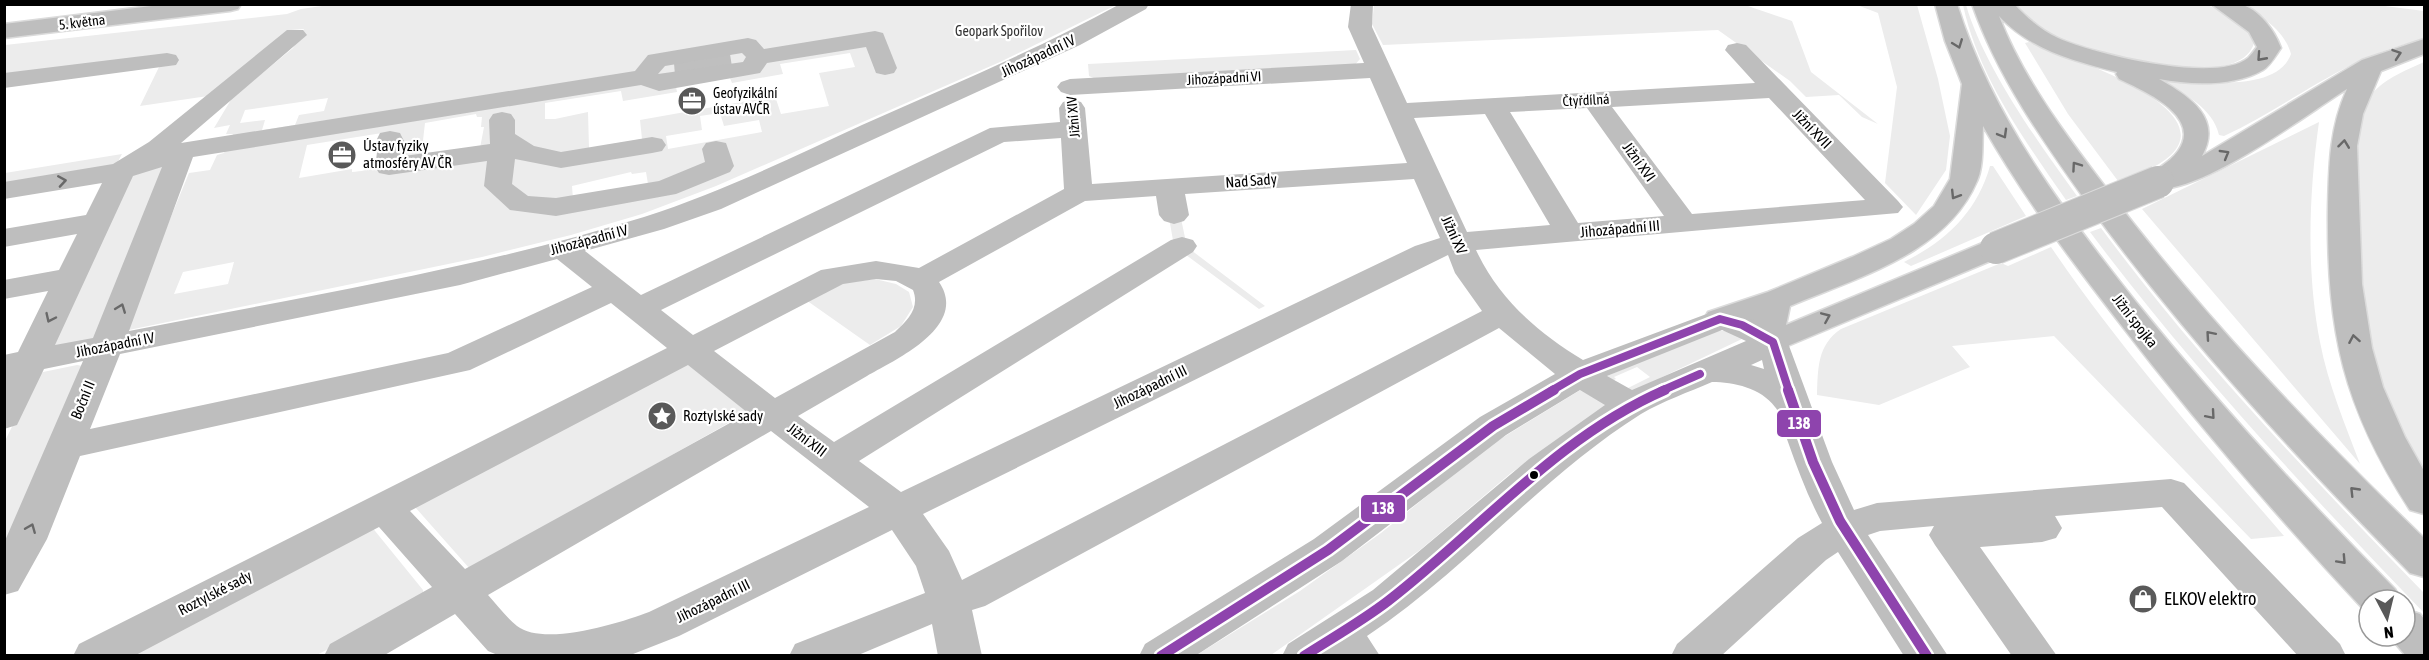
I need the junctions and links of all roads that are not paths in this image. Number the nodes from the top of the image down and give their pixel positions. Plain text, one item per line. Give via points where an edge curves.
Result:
1 (119, 4) edge
2 (230, 4) edge
3 (1138, 4) edge
4 (1362, 4) edge
5 (1946, 4) edge
6 (1983, 4) edge
7 (2001, 4) edge
8 (2222, 4) edge
9 (4, 17) edge
10 (4, 31) edge
11 (295, 35) dead end
12 (1072, 40) junction
13 (2424, 46) edge
14 (1737, 50) dead end
15 (2079, 55) junction
16 (167, 60) dead end
17 (2371, 65) junction
18 (885, 68) dead end
19 (1378, 70) junction
20 (4, 81) edge
21 (1976, 82) junction
22 (1070, 87) junction
23 (1775, 90) junction
24 (502, 100) junction
25 (1594, 100) junction
26 (1492, 105) junction
27 (1397, 111) junction
28 (1074, 129) junction
29 (390, 139) dead end
30 (503, 144) junction
31 (652, 145) dead end
32 (171, 149) junction
33 (716, 149) dead end
34 (4, 168) edge
35 (1424, 170) junction
36 (122, 171) junction
37 (2158, 182) junction
38 (1169, 187) junction
39 (4, 191) edge
40 (1079, 193) junction
41 (1888, 207) joint
42 (96, 222) junction
43 (1684, 224) junction
44 (1569, 233) junction
45 (4, 238) edge
46 (1457, 242) junction
47 (562, 248) junction
48 (69, 278) junction
49 (920, 280) junction
50 (4, 290) edge
51 (627, 299) junction
52 (1779, 299) junction
53 (1501, 314) junction
54 (1720, 319) junction
55 (1773, 342) junction
56 (106, 347) junction
57 (691, 349) junction
58 (18, 364) edge
59 (1705, 372) junction
60 (1580, 374) junction
61 (1792, 402) junction
62 (1630, 405) junction
63 (772, 414) junction
64 (4, 417) edge
65 (64, 447) junction
66 (833, 460) junction
67 (2424, 500) edge
68 (2024, 505) junction
69 (384, 507) junction
70 (899, 510) junction
71 (1845, 528) junction
72 (2424, 562) edge
73 (4, 580) edge
74 (2369, 588) edge
75 (459, 591) junction
76 (949, 602) junction
77 (1333, 648) edge
78 (94, 656) edge
79 (345, 656) edge
80 (810, 656) edge
81 (960, 656) edge
82 (1160, 656) edge
83 (1692, 656) edge
84 (1927, 656) edge
85 (2036, 656) edge
86 (2325, 656) edge

1 - 9 main road, 5. května
2 - 10 main road, 5. května
3 - 12 main road, Jihozápadní IV
4 - 19 main road, Jižní XV via 1360,27
5 -> 21 main road, Jižní spojka via 1962,54
72 -> 6 main road via 2249,379 2129,237 2036,108 2002,50
7 - 15 main road via 2031,33
8 -> 15 main road via 2266,37 2267,53 2251,67 2225,73 2172,73
11 - 32 main road via 237,81
12 - 22 main road, Jižní XIV
12 - 47 main road, Jihozápadní IV via 711,203
17 -> 13 main road
14 - 23 main road, Jižní XVII
15 - 37 main road via 2150,85 2195,120 2199,132 2194,150
16 - 20 main road
37 -> 17 main road via 2224,155
67 -> 17 main road via 2380,425 2360,368 2349,306 2343,230 2343,147 2354,98
18 - 24 main road via 875,38 758,57 748,45 657,60 643,77
19 - 22 main road, Jihozápadni VI
19 - 27 main road, Jižní XV
21 -> 52 main road via 1964,179 1945,210 1925,230 1884,255
21 -> 74 main road, Jižní spojka via 2033,183 2121,304 2193,394
22 - 28 main road, Jižní XIV
23 - 25 main road, Čtyřdílná
23 - 41 main road, Jižní XVII
24 - 30 main road
24 - 32 main road
25 - 26 main road, Čtyřdílná
25 - 43 main road, Jižní XVI
26 - 27 main road, Čtyřdílná
26 - 44 main road
27 - 35 main road, Jižní XV
28 - 40 main road, Jižní XIV
28 - 51 main road via 999,134
29 - 30 main road via 389,167
30 - 31 main road via 561,160
30 - 33 main road via 498,186 520,204 556,207 666,188 720,166
32 - 34 main road via 134,148
32 - 36 main road
56 -> 32 main road, Boční II
35 - 38 main road, Nad Sady
35 - 46 main road, Jižní XV
39 -> 36 main road
36 - 42 main road
55 -> 37 main road, bridge
38 - 40 main road, Nad Sady
38 - 66 main road via 1178,231
40 - 49 main road
41 - 43 main road, Jihozápadní III
42 - 45 main road
42 - 48 main road
43 - 44 main road, Jihozápadní III
44 - 46 main road, Jihozápadní III
46 - 53 main road, Jižní XV via 1477,283
46 - 70 main road, Jihozápadní III via 1426,252
47 - 51 main road, Jižní XIII
47 - 56 main road, Jihozápadní IV via 460,276
48 - 50 main road
48 -> 58 main road
49 - 57 main road, Roztylské sady via 884,270 832,277
49 - 63 main road via 933,299 931,313 922,326 907,339
51 - 57 main road, Jižní XIII
51 - 65 main road via 458,362
52 - 54 main road
52 - 55 main road via 1769,314
53 - 60 main road, Jižní XV via 1554,359
53 - 76 main road via 970,595
54 - 55 main road via 1742,325
54 - 60 main road
55 - 59 main road
55 - 61 main road
56 - 58 main road, Jihozápadní IV
56 - 65 main road, Boční II
57 - 63 main road, Jižní XIII
57 - 69 main road, Roztylské sady
58 - 64 main road
59 - 61 main road via 1725,370 1755,376 1769,382
59 - 62 main road
60 - 62 main road, Jižní XV
60 - 82 main road via 1493,426 1328,550
61 - 71 main road
62 - 77 main road via 1542,468
63 - 66 main road, Jižní XIII
63 - 75 main road
73 -> 65 main road, Boční II via 27,539
66 - 70 main road, Jižní XIII
68 - 71 main road via 1877,517
68 - 85 main road via 2042,528 1950,534
68 - 86 main road via 2171,493
69 - 75 main road, Jihozápadní III
69 - 78 main road, Roztylské sady
70 - 75 main road, Jihozápadní III via 664,624 623,640 575,650 533,650 503,639
70 - 76 main road, Jižní XIII via 935,562
71 - 83 main road via 1812,549
71 - 84 main road
75 - 79 main road
76 - 80 main road
76 - 81 main road, Jižní XIII

